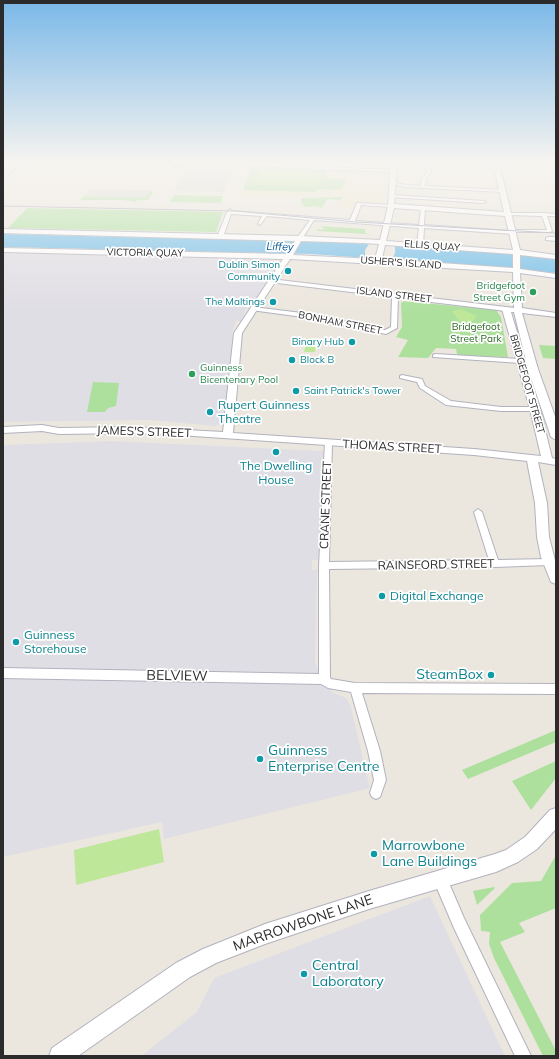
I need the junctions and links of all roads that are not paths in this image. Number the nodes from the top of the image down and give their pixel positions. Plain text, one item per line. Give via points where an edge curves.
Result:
1 (229, 212) edge
2 (247, 212) edge
3 (356, 212) edge
4 (390, 212) edge
5 (423, 212) edge
6 (486, 212) edge
7 (266, 214) junction
8 (508, 214) junction
9 (544, 214) junction
10 (556, 215) edge
11 (313, 218) junction
12 (352, 222) junction
13 (260, 224) dead end
14 (387, 225) junction
15 (421, 226) junction
16 (3, 231) edge
17 (512, 232) junction
18 (220, 237) junction
19 (299, 239) junction
20 (548, 239) dead end
21 (556, 239) edge
22 (382, 243) junction
23 (420, 245) junction
24 (3, 250) edge
25 (516, 252) junction
26 (288, 255) junction
27 (556, 257) edge
28 (378, 260) junction
29 (516, 270) junction
30 (556, 276) edge
31 (271, 281) junction
32 (395, 296) junction
33 (253, 309) junction
34 (506, 309) junction
35 (517, 310) junction
36 (556, 315) edge
37 (435, 356) dead end
38 (520, 360) junction
39 (402, 377) dead end
40 (556, 406) edge
41 (540, 407) junction
42 (3, 430) edge
43 (59, 431) junction
44 (228, 436) junction
45 (3, 437) edge
46 (556, 437) edge
47 (328, 443) junction
48 (532, 458) junction
49 (551, 461) edge
50 (478, 512) dead end
51 (495, 564) junction
52 (324, 566) junction
53 (553, 571) edge
54 (3, 673) edge
55 (324, 679) junction
56 (355, 688) junction
57 (556, 688) edge
58 (376, 793) dead end
59 (556, 816) edge
60 (440, 879) junction
61 (60, 1056) edge
62 (523, 1056) edge

1 - 18 street
2 - 7 street
3 - 12 street
4 - 14 main road
5 - 15 street
6 - 8 main road
7 - 11 street
7 - 13 street
8 - 9 street
8 - 17 main road, BRIDGEFOOT STREET
9 - 10 street
9 - 17 street via 550,231
11 - 12 street
11 - 19 street
12 - 14 street
14 - 15 street
14 - 22 main road
15 - 17 street
15 - 23 street
16 - 18 main road, ELLIS QUAY
17 - 25 main road, BRIDGEFOOT STREET
18 - 19 main road, ELLIS QUAY
19 - 22 main road, ELLIS QUAY
19 - 26 main road
20 - 21 street
22 - 23 main road, ELLIS QUAY
22 - 28 main road
23 - 25 main road, ELLIS QUAY
24 - 26 main road, VICTORIA QUAY
25 - 27 main road, ELLIS QUAY
25 - 29 main road, BRIDGEFOOT STREET
26 - 28 main road, USHER'S ISLAND
26 - 31 main road
28 - 29 main road, USHER'S ISLAND
29 - 30 main road, USHER'S ISLAND
29 - 35 main road, BRIDGEFOOT STREET
31 - 32 street, ISLAND STREET
31 - 33 main road
32 - 33 street, BONHAM STREET via 394,328 386,332 310,316
32 - 34 street, ISLAND STREET
33 - 44 main road via 238,333
34 - 35 main road, ISLAND STREET
34 - 38 main road, BRIDGEFOOT STREET
35 - 36 main road, ISLAND STREET
35 - 41 main road, BRIDGEFOOT STREET
37 - 38 street
38 - 41 main road, BRIDGEFOOT STREET
39 - 41 street via 420,380 422,387 450,403 501,409
40 - 41 main road
41 - 46 main road, BRIDGEFOOT STREET via 549,412
41 - 49 main road, BRIDGEFOOT STREET
42 - 43 main road, JAMES'S STREET via 42,428
43 - 44 main road, JAMES'S STREET via 131,430
43 - 45 main road, JAMES'S STREET
44 - 47 main road, THOMAS STREET
47 - 48 main road, THOMAS STREET
47 - 52 street, CRANE STREET
48 - 49 main road, THOMAS STREET
48 - 53 main road via 541,503 543,537
50 - 51 street
51 - 52 street, RAINSFORD STREET
51 - 53 street, RAINSFORD STREET
52 - 55 street, CRANE STREET
54 - 55 street, BELVIEW
55 - 56 street, BELVIEW
56 - 57 street, BELVIEW
56 - 58 street via 374,750 380,780
59 - 60 main road, MARROWBONE LANE via 531,843 512,856 477,870
60 - 61 main road, MARROWBONE LANE via 265,934 210,956 183,970
60 - 62 street

